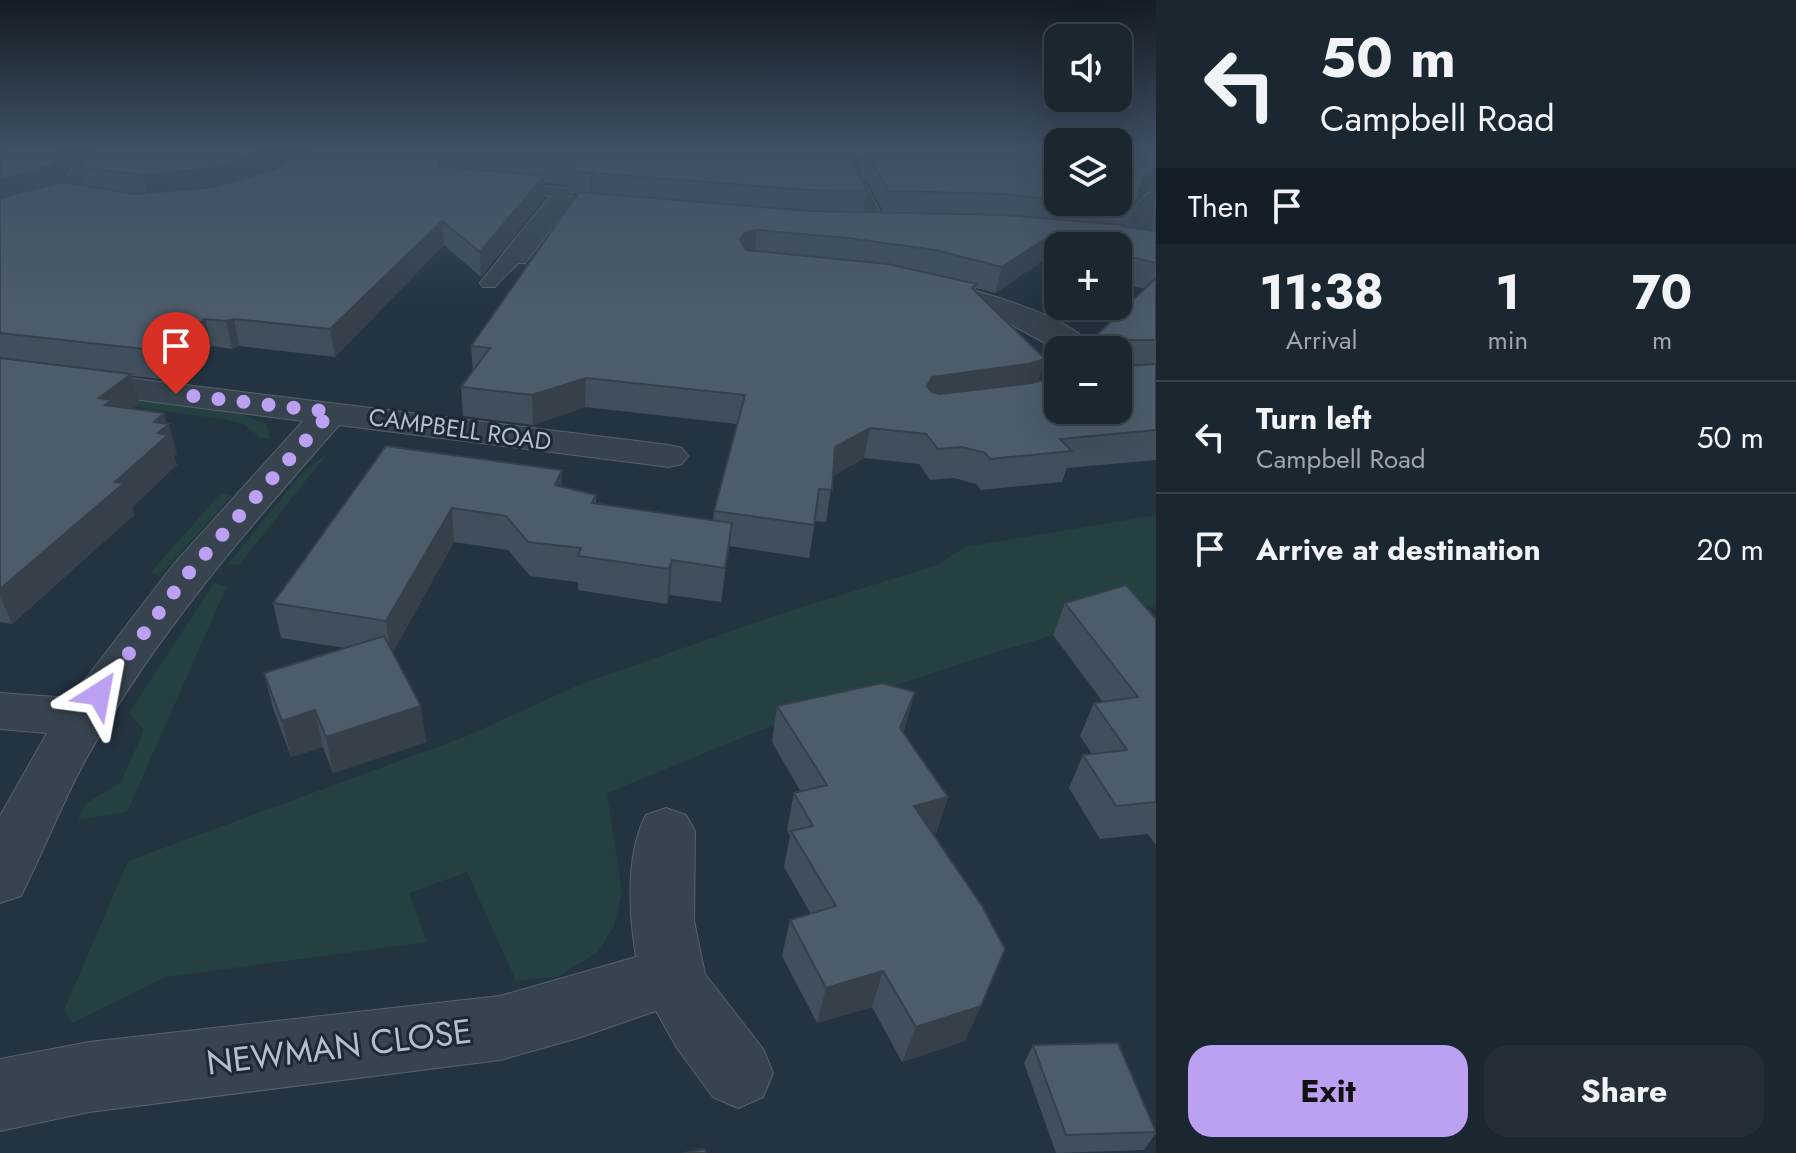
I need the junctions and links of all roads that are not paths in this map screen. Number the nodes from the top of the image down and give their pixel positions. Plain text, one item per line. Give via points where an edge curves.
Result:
1 (100, 203) edge
2 (557, 203) edge
3 (611, 203) edge
4 (868, 203) edge
5 (1151, 203) edge
6 (136, 205) edge
7 (661, 212) edge
8 (850, 225) edge
9 (880, 226) junction
10 (911, 226) edge
11 (1136, 243) edge
12 (515, 257) joint
13 (893, 282) edge
14 (489, 283) dead end
15 (1056, 336) edge
16 (0, 372) edge
17 (331, 412) junction
18 (669, 456) dead end
19 (0, 711) edge
20 (83, 718) junction
21 (666, 831) dead end
22 (0, 878) edge
23 (673, 975) junction
24 (738, 1073) dead end
25 (0, 1095) edge

1 - 6 street
2 - 12 street
3 - 7 street
4 - 9 lane
5 - 11 street
8 - 9 street
9 - 10 street
12 - 14 lane
13 - 15 street via 1010,309
16 - 17 street, CAMPBELL ROAD
17 - 18 street, CAMPBELL ROAD via 578,463
17 - 20 street via 186,576
19 - 20 street
20 - 22 street
21 - 23 street via 661,878
23 - 24 street via 699,1022
23 - 25 street, NEWMAN CLOSE via 500,1028 89,1077

